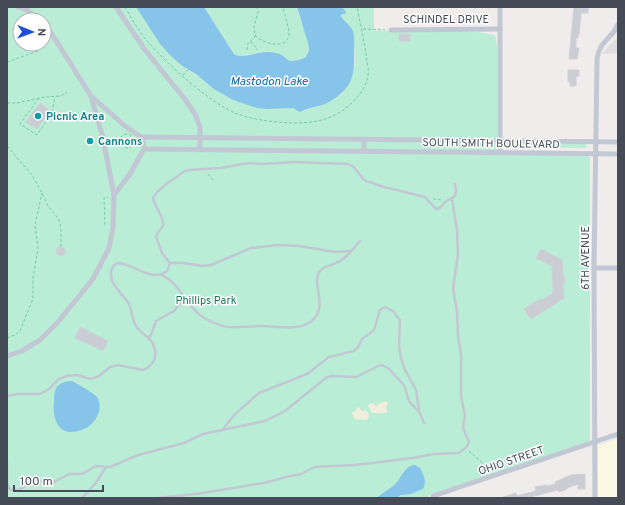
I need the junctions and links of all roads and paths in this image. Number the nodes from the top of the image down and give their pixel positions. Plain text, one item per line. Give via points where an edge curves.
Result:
1 (18, 7) edge
2 (116, 7) edge
3 (125, 7) edge
4 (257, 7) edge
5 (283, 7) edge
6 (357, 7) edge
7 (500, 7) edge
8 (30, 12) edge
9 (618, 24) edge
10 (362, 29) junction
11 (500, 29) junction
12 (388, 30) joint
13 (52, 34) edge
14 (255, 35) junction
15 (251, 41) junction
16 (247, 50) dead end
17 (257, 50) dead end
18 (36, 52) edge
19 (7, 61) edge
20 (190, 68) dead end
21 (183, 75) junction
22 (67, 92) dead end
23 (91, 96) junction
24 (55, 97) junction
25 (39, 98) junction
26 (7, 103) edge
27 (132, 135) joint
28 (141, 137) junction
29 (200, 138) junction
30 (364, 139) junction
31 (500, 141) junction
32 (595, 142) junction
33 (618, 142) edge
34 (7, 146) edge
35 (144, 149) junction
36 (200, 150) junction
37 (364, 151) junction
38 (500, 153) junction
39 (595, 154) junction
40 (618, 154) edge
41 (202, 169) junction
42 (213, 180) dead end
43 (455, 184) dead end
44 (42, 193) junction
45 (111, 196) junction
46 (427, 198) junction
47 (452, 199) junction
48 (445, 202) junction
49 (105, 225) dead end
50 (360, 241) dead end
51 (61, 247) dead end
52 (351, 251) junction
53 (170, 263) junction
54 (594, 268) junction
55 (618, 268) edge
56 (161, 274) junction
57 (184, 297) junction
58 (7, 338) edge
59 (148, 338) junction
60 (7, 356) edge
61 (7, 396) edge
62 (420, 413) junction
63 (424, 423) dead end
64 (223, 429) junction
65 (618, 434) edge
66 (595, 441) junction
67 (466, 448) junction
68 (7, 459) edge
69 (486, 466) dead end
70 (106, 467) junction
71 (7, 474) edge
72 (7, 485) edge
73 (433, 496) dead end
74 (82, 498) edge
75 (158, 498) edge
76 (595, 498) edge

1 - 8 street
2 - 29 street via 145,50 195,114 200,127
3 - 21 path via 148,42
4 - 14 path
5 - 14 path via 289,29 286,41 274,44 260,40
6 - 10 path
7 - 11 street
9 - 32 street, 6TH AVENUE via 614,33 602,44 597,59
10 - 12 path
10 - 21 path via 368,75 366,83 342,112 318,121 272,122 235,112 202,92
11 - 12 street, SCHINDEL DRIVE
11 - 31 street
13 - 23 street
14 - 15 path
15 - 16 path
15 - 17 path
18 - 19 path
20 - 21 path
22 - 24 path
23 - 28 street
23 - 45 street via 102,138
24 - 25 path
24 - 25 path via 52,113 37,135 20,124
25 - 26 path
27 - 27 path via 132,146 123,147 120,142 122,136 126,133
28 - 29 street, SOUTH SMITH BOULEVARD
28 - 35 street
29 - 30 street, SOUTH SMITH BOULEVARD
29 - 36 street
30 - 31 street, SOUTH SMITH BOULEVARD
30 - 37 street
31 - 32 street, SOUTH SMITH BOULEVARD
31 - 38 street
32 - 33 street, SOUTH SMITH BOULEVARD
32 - 39 street, 6TH AVENUE
34 - 44 path via 24,165
35 - 36 street, SOUTH SMITH BOULEVARD
35 - 45 street via 130,174
36 - 37 street, SOUTH SMITH BOULEVARD
37 - 38 street, SOUTH SMITH BOULEVARD
38 - 39 street, SOUTH SMITH BOULEVARD
39 - 40 street, SOUTH SMITH BOULEVARD
39 - 54 street, 6TH AVENUE
41 - 42 path
41 - 46 lane via 248,163 348,164 366,181
41 - 53 lane via 185,171 157,192 153,198 163,224 156,240
43 - 47 lane via 456,194
44 - 51 path via 60,223
44 - 58 path via 35,225 38,249 33,278 33,299 20,331
45 - 49 path via 104,198
45 - 60 street via 114,228 109,248 93,279 40,340 22,351
46 - 48 path
46 - 48 lane via 436,209
47 - 48 lane
47 - 67 lane via 458,254 453,286 461,354 461,396 465,415 463,428 469,442
50 - 52 lane
52 - 53 lane via 335,252 277,245 251,248 207,266
52 - 57 lane via 338,262 320,270 318,313 309,322 298,326 221,326 202,317
53 - 56 lane via 167,271
54 - 55 street
54 - 66 street, 6TH AVENUE
56 - 57 lane via 172,282
56 - 59 lane via 149,274 118,263 112,270 112,282 128,302 134,324
57 - 59 lane via 174,311 156,321
59 - 61 lane via 155,348 155,358 150,366 143,370 118,365 91,379 77,375 67,376 40,394
62 - 63 lane
62 - 64 lane via 409,401 404,385 382,365 356,377 327,377 275,417
62 - 64 lane via 416,390 401,358 400,320 393,311 385,307 380,310 374,330 362,339 358,348 329,357 308,374 259,393 234,414
64 - 70 lane
65 - 66 street, OHIO STREET
66 - 73 street, OHIO STREET
66 - 76 street, 6TH AVENUE
67 - 69 path
67 - 75 lane via 456,453 355,465 314,467 301,474 264,483 204,494
68 - 71 lane
70 - 72 lane via 96,466 85,474 69,474 54,482 35,481 19,490 11,490
70 - 74 lane
71 - 72 lane

